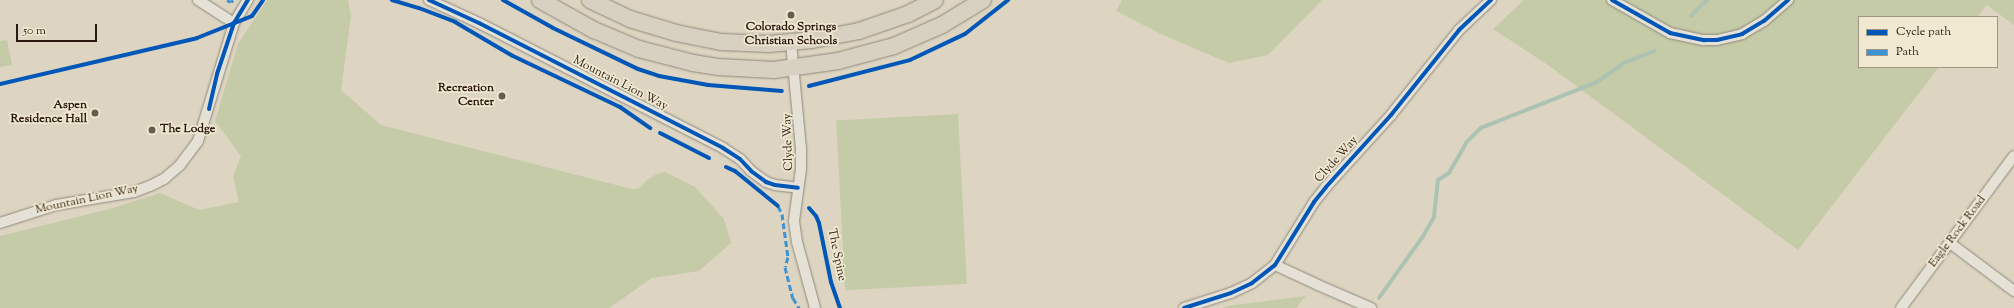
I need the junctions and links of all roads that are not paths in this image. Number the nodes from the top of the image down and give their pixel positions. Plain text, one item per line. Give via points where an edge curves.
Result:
1 (198, 0) edge
2 (248, 0) edge
3 (429, 0) edge
4 (540, 0) edge
5 (590, 0) edge
6 (934, 0) edge
7 (983, 0) edge
8 (1491, 0) edge
9 (1612, 0) edge
10 (1788, 0) edge
11 (234, 23) junction
12 (792, 43) junction
13 (795, 68) junction
14 (2014, 156) edge
15 (798, 188) junction
16 (0, 223) edge
17 (1950, 243) junction
18 (1275, 264) junction
19 (2014, 291) edge
20 (815, 308) edge
21 (1184, 308) edge
22 (1371, 308) edge
23 (1901, 308) edge

1 - 11 street
2 - 11 street, Mountain Lion Way
3 - 15 street, Mountain Lion Way via 723,148 766,182
4 - 13 main road via 583,25 620,42 669,58 718,67 774,70
5 - 12 main road via 630,19 698,39
6 - 12 main road via 908,14 859,31
7 - 13 main road via 942,25 894,46 838,61
8 - 18 street, Clyde Way via 1459,30 1391,115 1326,187
9 - 10 street via 1670,33 1704,40 1717,40 1742,34 1764,21
11 - 16 street, Mountain Lion Way via 198,140 180,165 164,179 134,192 56,205
12 - 13 street, Clyde Way
13 - 15 street, Clyde Way via 801,148
14 - 17 street, Eagle Rock Road
15 - 20 street, Clyde Way via 794,220 797,242
17 - 19 street
17 - 23 street, Eagle Rock Road
18 - 21 street, Clyde Way via 1252,283
18 - 22 street via 1318,286

